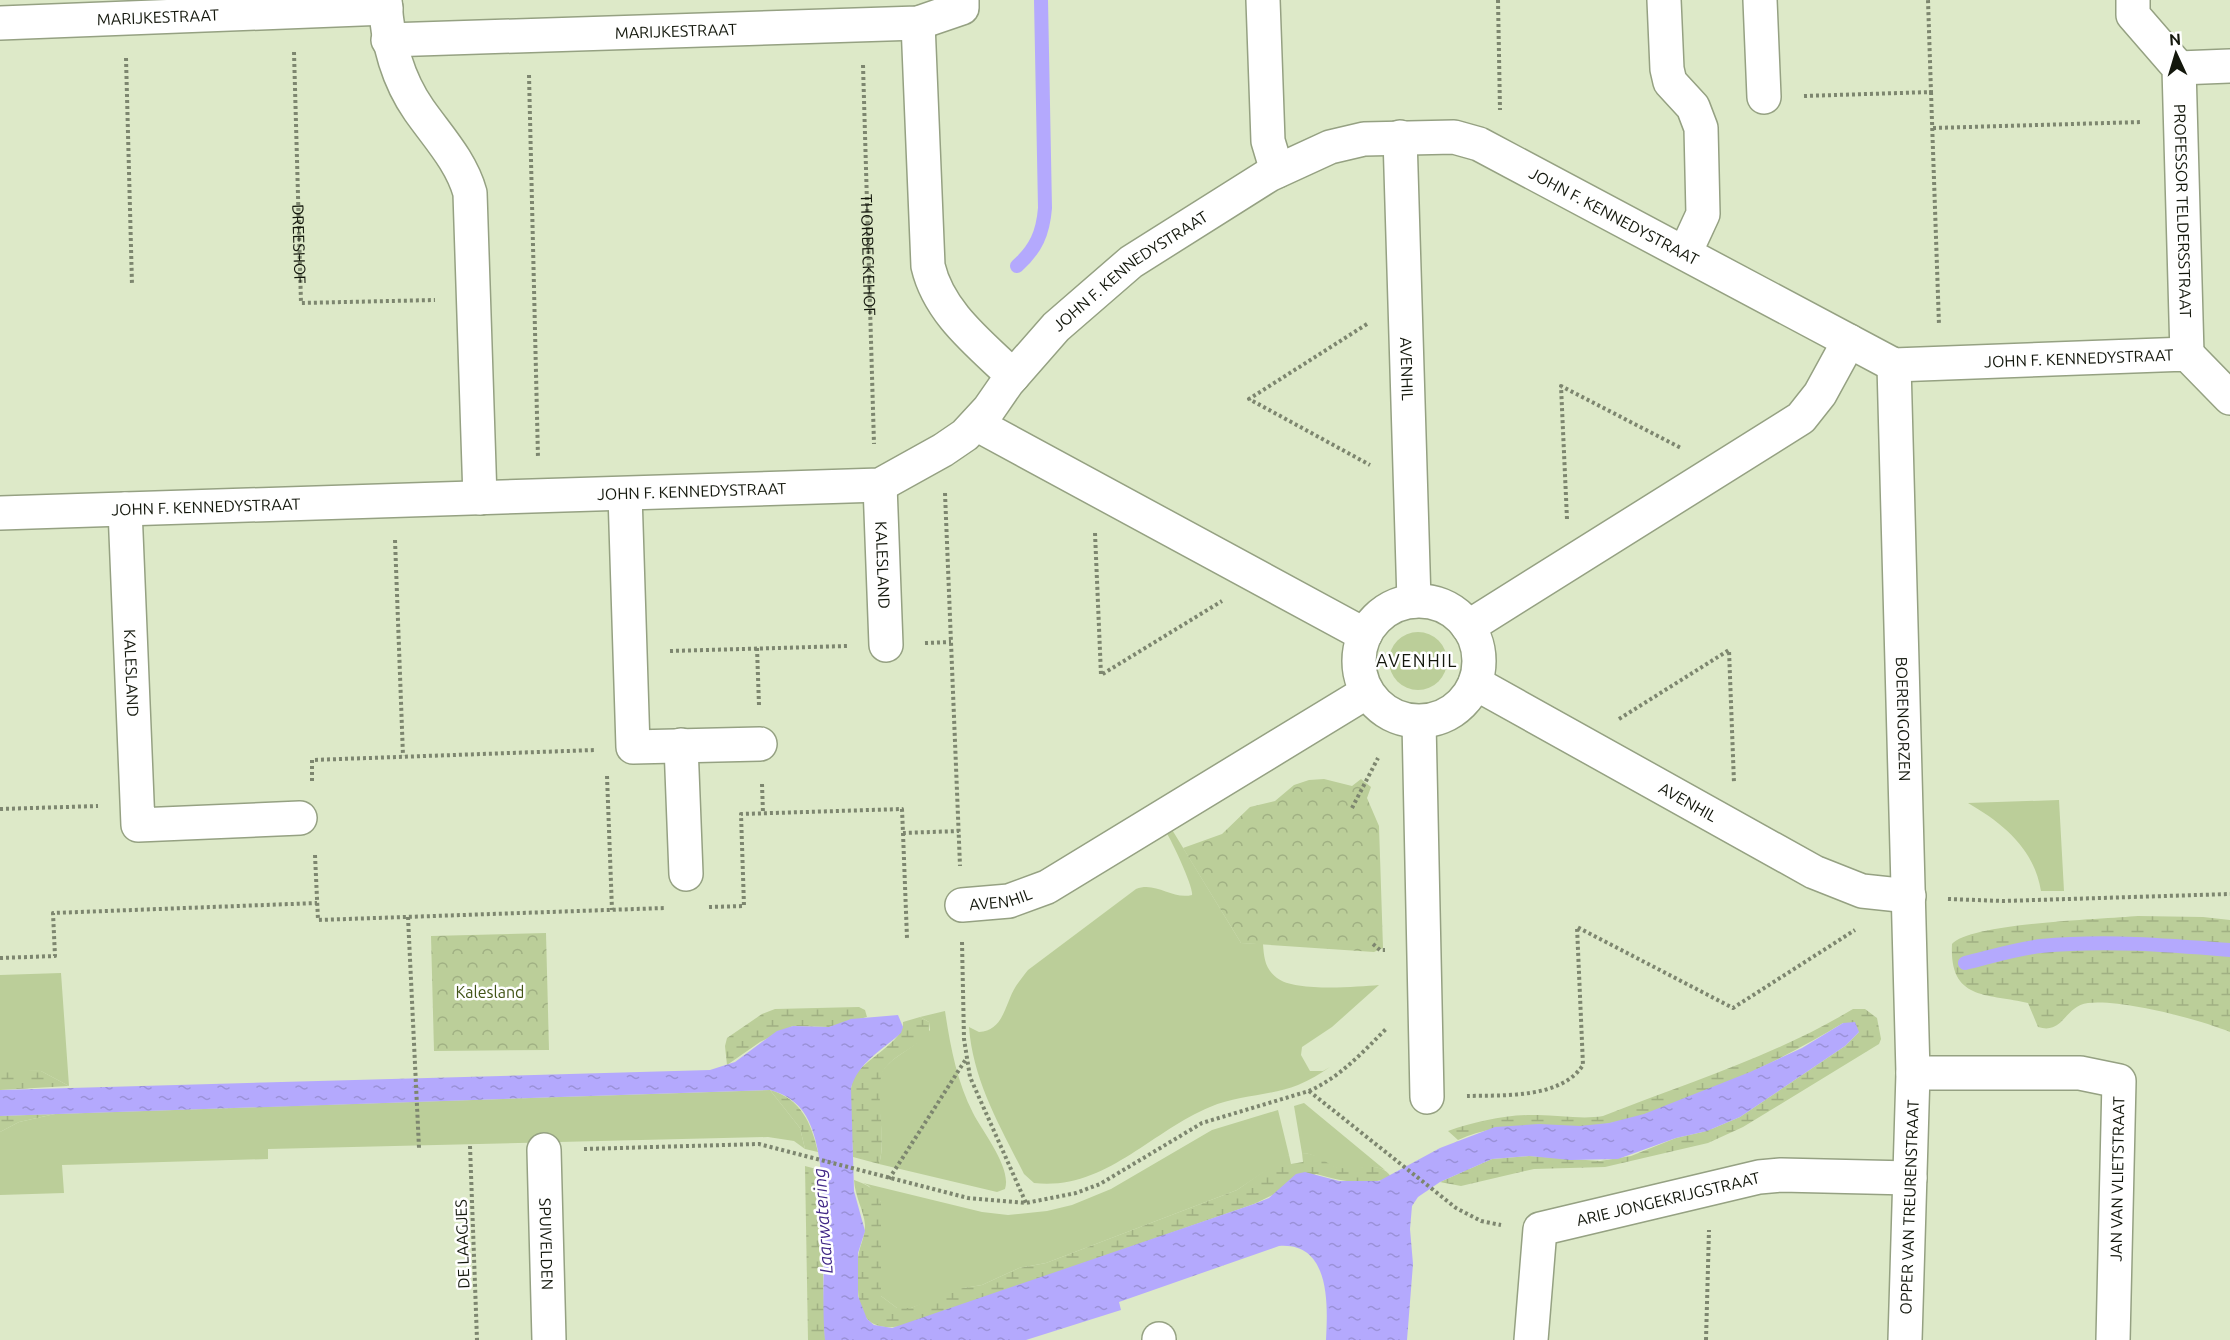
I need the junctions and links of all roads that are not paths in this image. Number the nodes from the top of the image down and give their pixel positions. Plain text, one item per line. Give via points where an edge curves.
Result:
1 (1263, 0) edge
2 (1664, 0) edge
3 (1760, 0) edge
4 (2133, 0) edge
5 (386, 4) edge
6 (962, 4) edge
7 (0, 23) edge
8 (918, 23) junction
9 (388, 40) junction
10 (2230, 66) edge
11 (2179, 68) junction
12 (1764, 97) road end
13 (1400, 137) junction
14 (1277, 171) junction
15 (1685, 253) junction
16 (1850, 341) junction
17 (2187, 354) junction
18 (1894, 365) junction
19 (1013, 376) junction
20 (2230, 398) edge
21 (976, 424) junction
22 (880, 485) junction
23 (625, 494) junction
24 (480, 498) junction
25 (125, 509) junction
26 (0, 513) edge
27 (1414, 601) junction
28 (1468, 627) junction
29 (1365, 635) junction
30 (886, 645) road end
31 (1475, 683) junction
32 (1367, 692) junction
33 (1409, 720) junction
34 (760, 744) dead end
35 (681, 745) junction
36 (307, 818) road end
37 (686, 874) dead end
38 (1909, 896) junction
39 (962, 905) road end
40 (1913, 1073) junction
41 (1427, 1097) road end
42 (544, 1150) road end
43 (1910, 1178) junction
44 (549, 1340) edge
45 (1531, 1340) edge
46 (1905, 1340) edge
47 (2113, 1340) edge

1 - 14 street via 1268,141
2 - 15 street via 1670,82 1693,107 1701,128 1703,214
3 - 12 street
4 - 11 street via 2133,15
5 - 7 street, MARIJKESTRAAT via 292,12
5 - 9 street
6 - 8 street, MARIJKESTRAAT
8 - 9 street, MARIJKESTRAAT
8 - 19 street via 928,266 932,282 949,313
9 - 24 street via 405,87 454,158 470,193
10 - 11 street
11 - 17 street, PROFESSOR TELDERSSTRAAT
13 - 14 street, JOHN F. KENNEDYSTRAAT via 1347,142
13 - 15 street, JOHN F. KENNEDYSTRAAT via 1454,137 1479,144
13 - 27 street, AVENHIL
14 - 19 street, JOHN F. KENNEDYSTRAAT via 1131,262 1056,327
15 - 16 street, JOHN F. KENNEDYSTRAAT
16 - 18 street, JOHN F. KENNEDYSTRAAT
16 - 28 street via 1820,394 1801,418
17 - 18 street, JOHN F. KENNEDYSTRAAT
17 - 20 street, JOHN F. KENNEDYSTRAAT
18 - 38 street, BOERENGORZEN
19 - 21 street, JOHN F. KENNEDYSTRAAT
21 - 22 street, JOHN F. KENNEDYSTRAAT via 943,450
21 - 29 street
22 - 23 street, JOHN F. KENNEDYSTRAAT
22 - 30 street, KALESLAND
23 - 24 street, JOHN F. KENNEDYSTRAAT
23 - 35 street via 630,652 620,748
24 - 25 street, JOHN F. KENNEDYSTRAAT
25 - 26 street, JOHN F. KENNEDYSTRAAT
25 - 36 street, KALESLAND via 138,825
27 - 28 street via 1435,603 1454,612
27 - 29 street via 1394,606 1377,618
28 - 31 street via 1477,644 1480,664
29 - 32 street via 1359,653 1360,674
31 - 33 street via 1453,711 1437,719
31 - 38 street, AVENHIL via 1837,883 1862,891
32 - 33 street via 1381,708
32 - 39 street, AVENHIL via 1047,887 1009,901
33 - 41 street via 1425,991
34 - 35 street
35 - 37 street
38 - 40 street, BOERENGORZEN
40 - 43 street, OPPER VAN TREURENSTRAAT
40 - 47 street, JAN VAN VLIETSTRAAT via 2080,1073 2119,1081
42 - 44 street, SPUIVELDEN
43 - 45 street, ARIE JONGEKRIJGSTRAAT via 1781,1175 1540,1229
43 - 46 street, OPPER VAN TREURENSTRAAT

